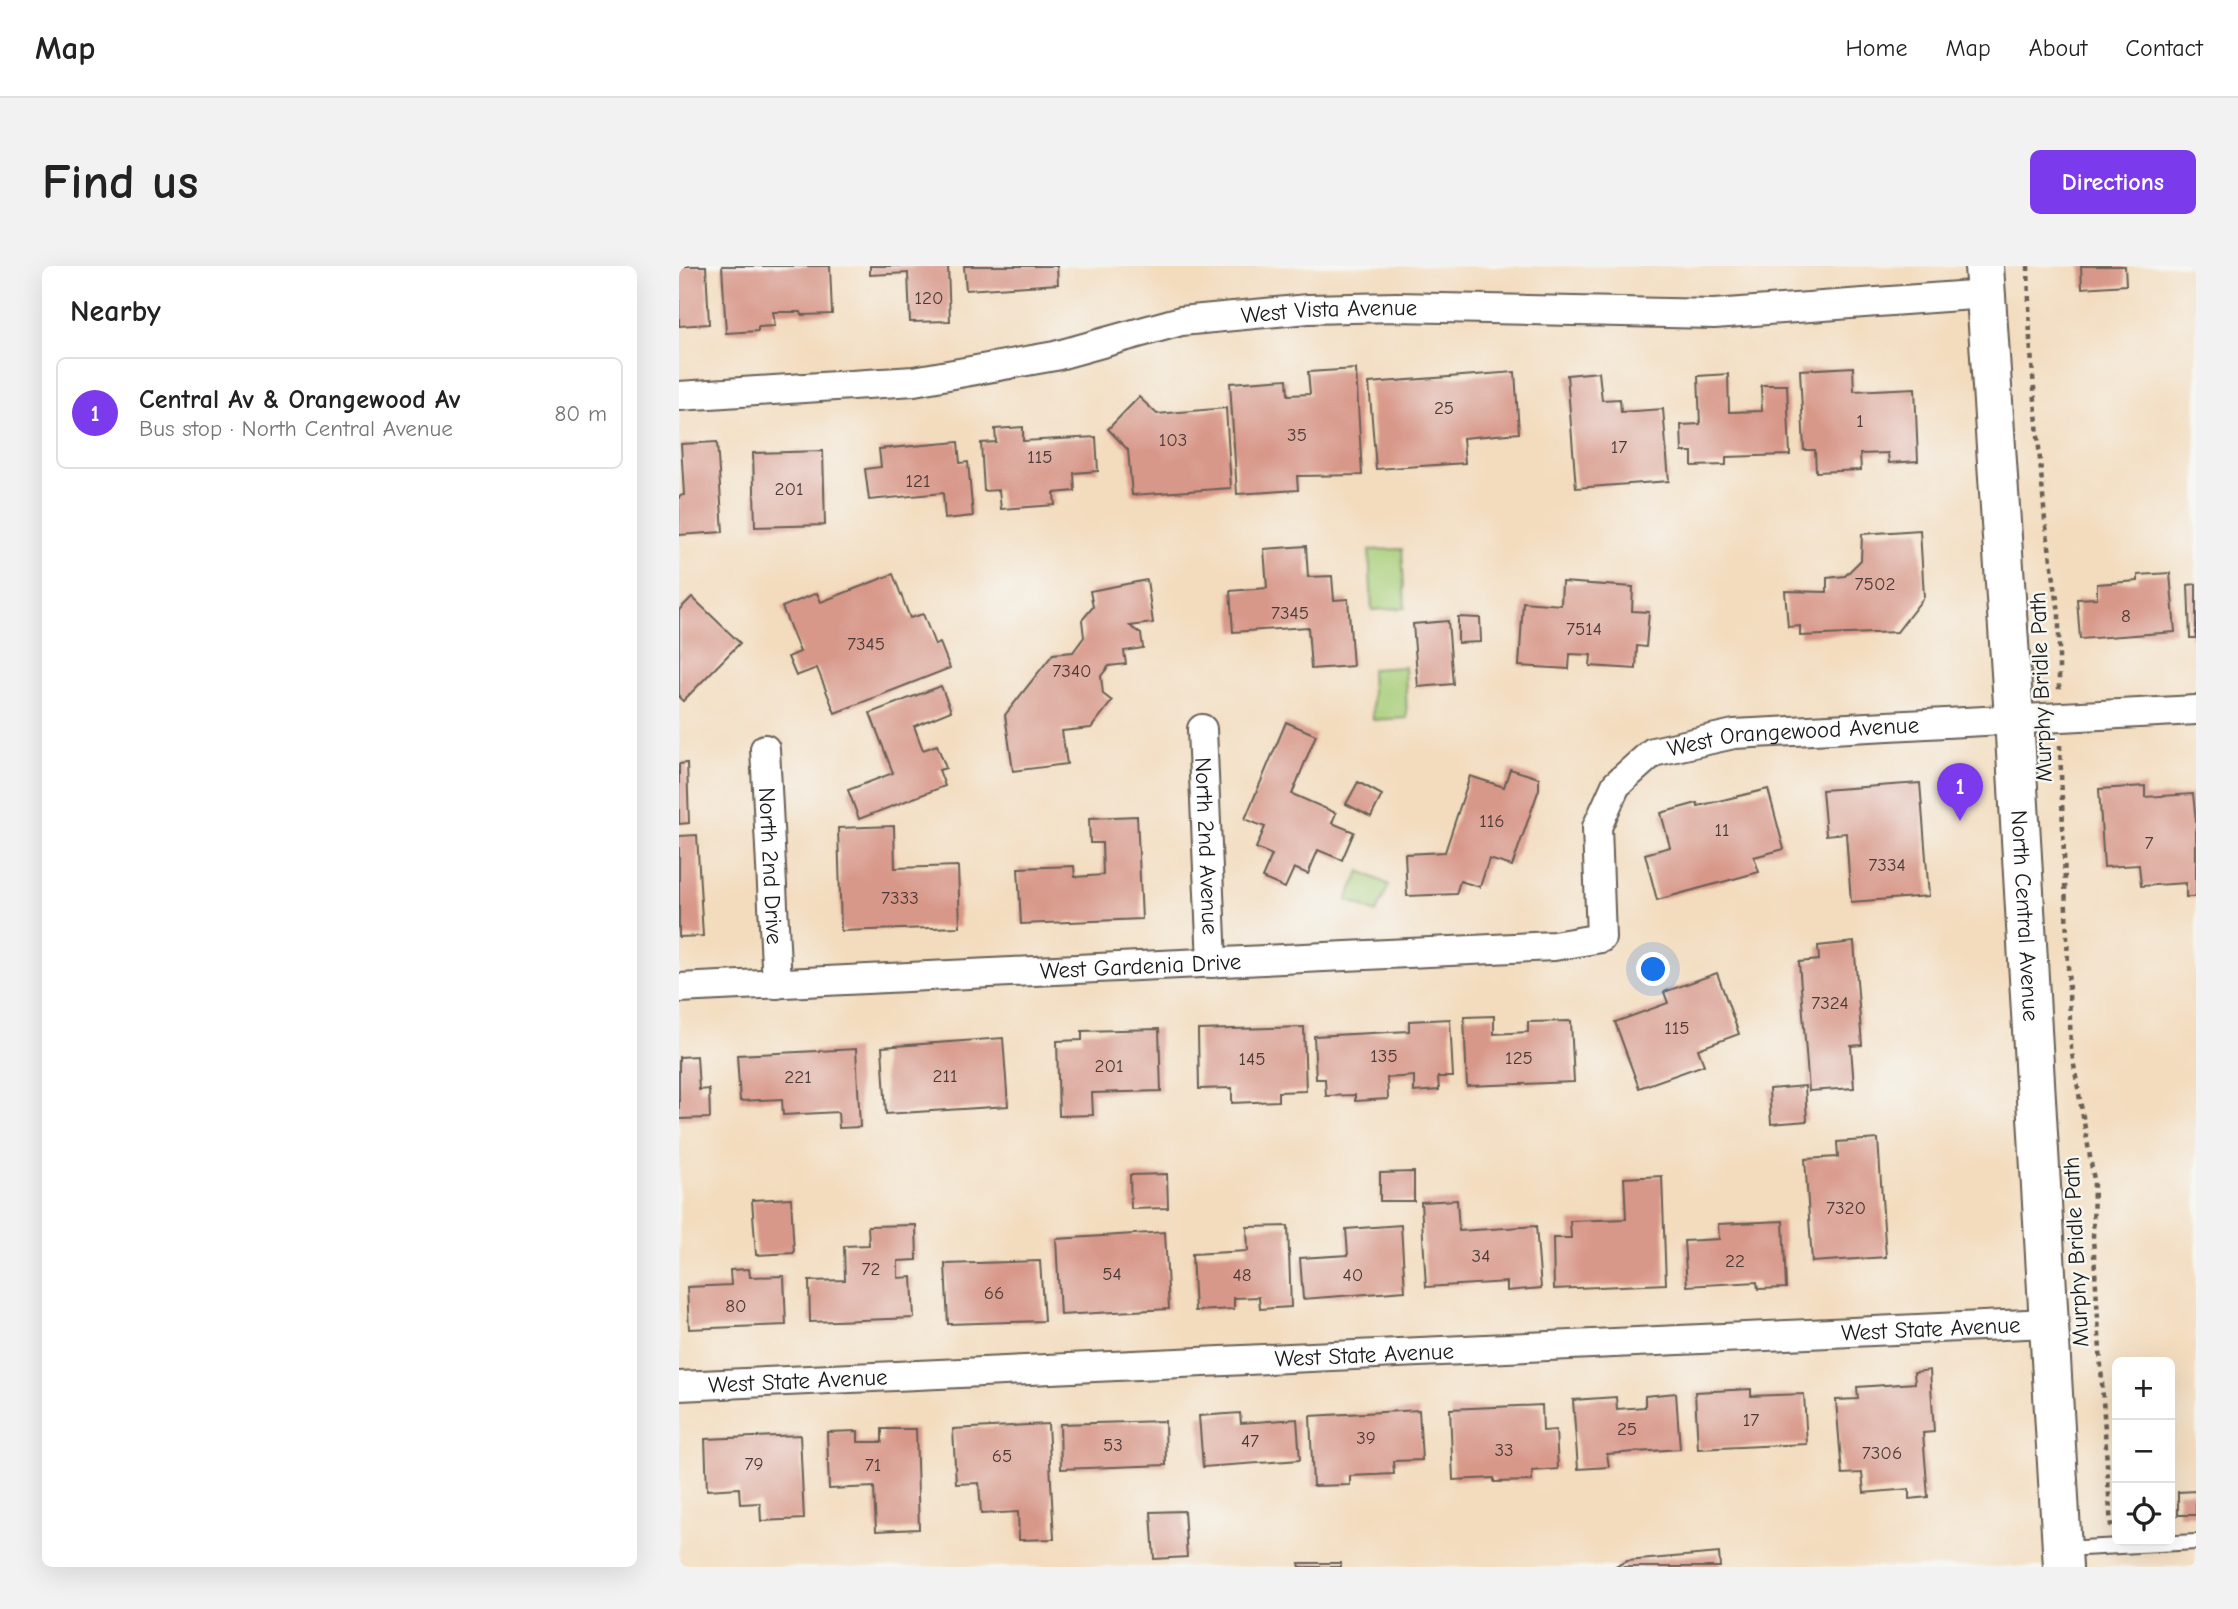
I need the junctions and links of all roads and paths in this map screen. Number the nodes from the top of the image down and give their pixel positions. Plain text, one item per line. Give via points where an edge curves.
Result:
1 (2028, 266) edge
2 (1985, 280) edge
3 (679, 396) edge
4 (2196, 710) edge
5 (2059, 717) junction
6 (2014, 718) junction
7 (1202, 729) dead end
8 (765, 749) dead end
9 (1601, 938) joint
10 (1212, 963) junction
11 (777, 984) junction
12 (679, 988) edge
13 (2049, 1322) junction
14 (679, 1385) edge
15 (2196, 1542) edge
16 (2175, 1543) edge
17 (2112, 1546) joint
18 (2062, 1558) edge

1 - 5 path, Murphy Bridle Path via 2045,520 2059,613
2 - 3 street, West Vista Avenue via 1714,314 1308,309 1181,321 1055,356 914,381
2 - 6 main road, North Central Avenue
4 - 5 street, West Orangewood Avenue
5 - 6 street, West Orangewood Avenue
5 - 17 path, Murphy Bridle Path via 2071,1048 2094,1180 2093,1238
6 - 9 street, West Orangewood Avenue via 1734,734 1653,752 1616,785 1597,827
6 - 13 main road, North Central Avenue
7 - 10 street, North 2nd Avenue
8 - 11 street, North 2nd Drive
9 - 10 street, West Gardenia Drive via 1554,946
10 - 11 street, West Gardenia Drive
11 - 12 street, West Gardenia Drive
13 - 14 street, West State Avenue
13 - 18 main road, North Central Avenue
15 - 16 lane
17 - 18 lane

